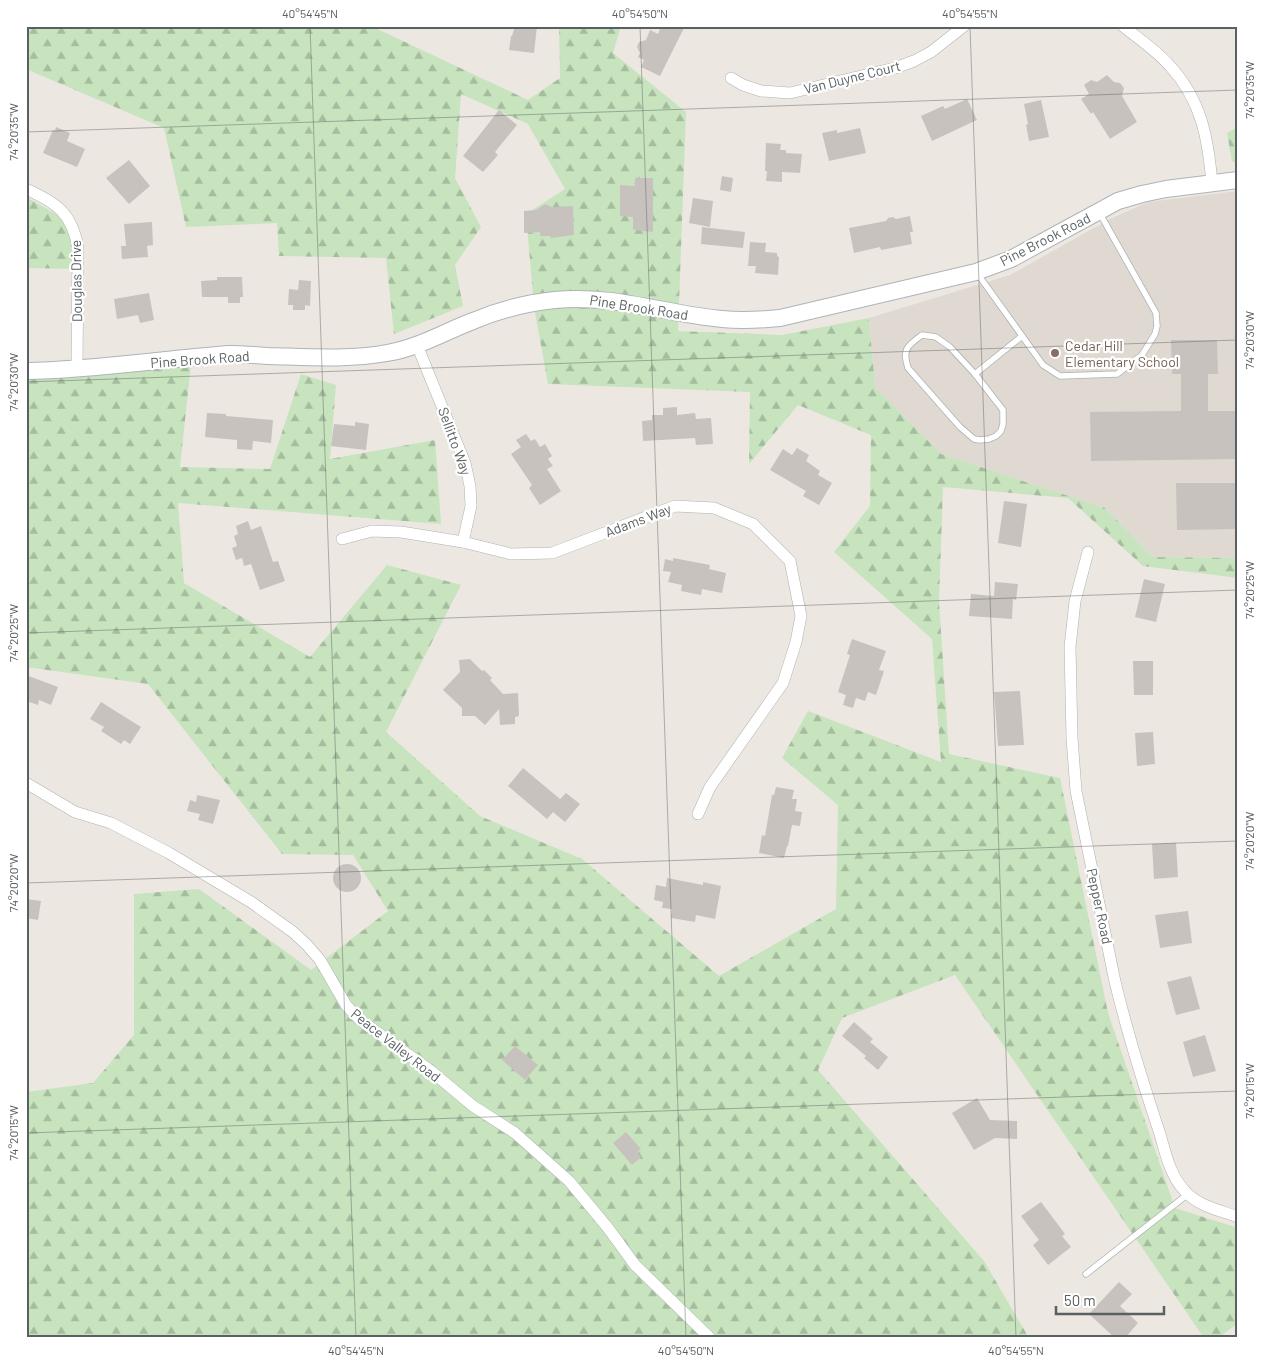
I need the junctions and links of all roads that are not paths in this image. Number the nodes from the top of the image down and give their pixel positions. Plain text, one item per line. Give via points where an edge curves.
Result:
1 (964, 26) edge
2 (1123, 26) edge
3 (731, 78) dead end
4 (1238, 180) edge
5 (1212, 183) junction
6 (26, 189) edge
7 (1099, 212) junction
8 (976, 272) junction
9 (1022, 336) junction
10 (417, 345) junction
11 (77, 368) junction
12 (26, 371) edge
13 (975, 374) junction
14 (342, 539) dead end
15 (463, 542) junction
16 (1088, 552) dead end
17 (26, 783) edge
18 (698, 814) dead end
19 (1188, 1194) junction
20 (1238, 1217) edge
21 (1086, 1274) dead end
22 (710, 1338) edge

1 - 3 street, Van Duyne Court via 931,52 904,64 790,93 761,91
2 - 5 street via 1170,65 1197,106
4 - 5 street, Pine Brook Road
5 - 7 street, Pine Brook Road via 1142,194 1118,201
6 - 11 street, Douglas Drive via 57,205 70,220 77,238
7 - 8 street, Pine Brook Road via 1011,258
7 - 9 lane via 1156,313 1155,334 1142,355 1117,374 1060,376 1043,365
8 - 9 lane
8 - 10 street, Pine Brook Road via 780,318 751,320 721,319 612,300 553,300 504,309
9 - 13 lane
10 - 11 street, Pine Brook Road via 367,357 231,354
10 - 15 street, Sellitto Way via 465,463 471,506
11 - 12 street, Pine Brook Road
13 - 13 lane via 936,336 922,335 906,348 904,357 908,368 960,427 980,440 996,436 1001,431 1003,410
14 - 15 street, Adams Way via 372,531
15 - 18 street, Adams Way via 511,554 552,553 675,506 684,506 714,508 753,524 790,561 801,616 782,683 710,787
16 - 19 street, Pepper Road via 1075,601 1070,647 1076,791 1121,1006 1173,1175
17 - 22 street, Peace Valley Road via 74,812 111,823 169,853 251,902 293,932 320,960 346,1005 360,1020 514,1133 568,1181 635,1264
19 - 20 street, Pepper Road via 1200,1203
19 - 21 lane

